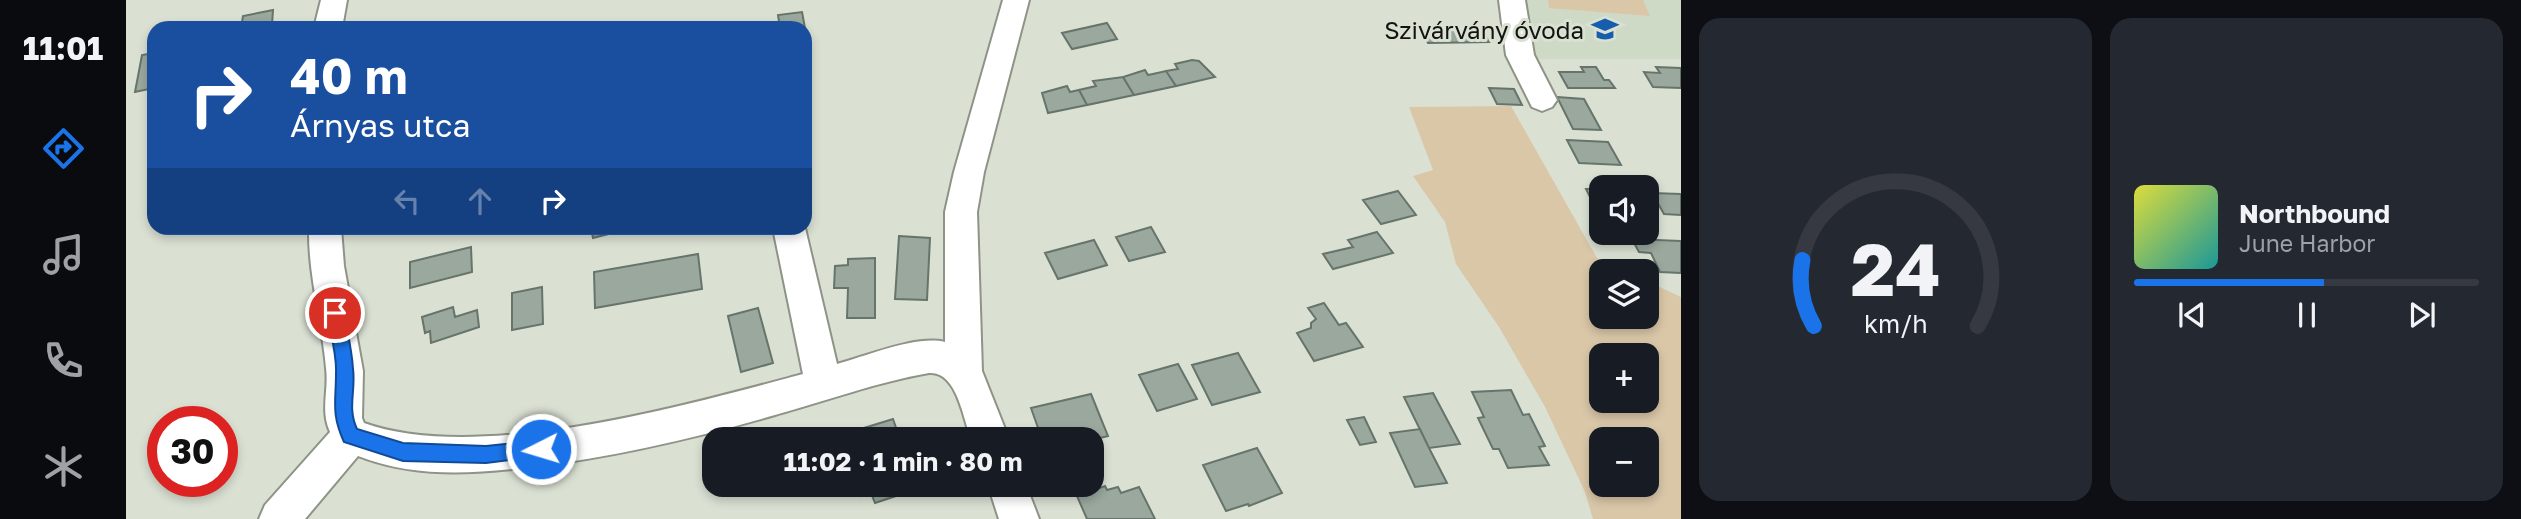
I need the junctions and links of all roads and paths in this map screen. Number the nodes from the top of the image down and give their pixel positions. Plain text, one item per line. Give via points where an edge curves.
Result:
1 (334, 0) edge
2 (1016, 0) edge
3 (1511, 0) edge
4 (330, 21) edge
5 (1542, 100) dead end
6 (325, 235) edge
7 (791, 235) edge
8 (964, 371) junction
9 (824, 384) junction
10 (985, 427) edge
11 (351, 436) junction
12 (1011, 497) edge
13 (279, 519) edge
14 (1019, 519) edge

1 - 4 street
2 - 8 street via 961,212
3 - 5 street via 1520,55
6 - 11 street via 345,371 343,420
7 - 9 street
8 - 9 street via 939,355
8 - 10 street
9 - 11 street via 584,444 541,449 486,454 403,452
11 - 13 street
12 - 14 street

